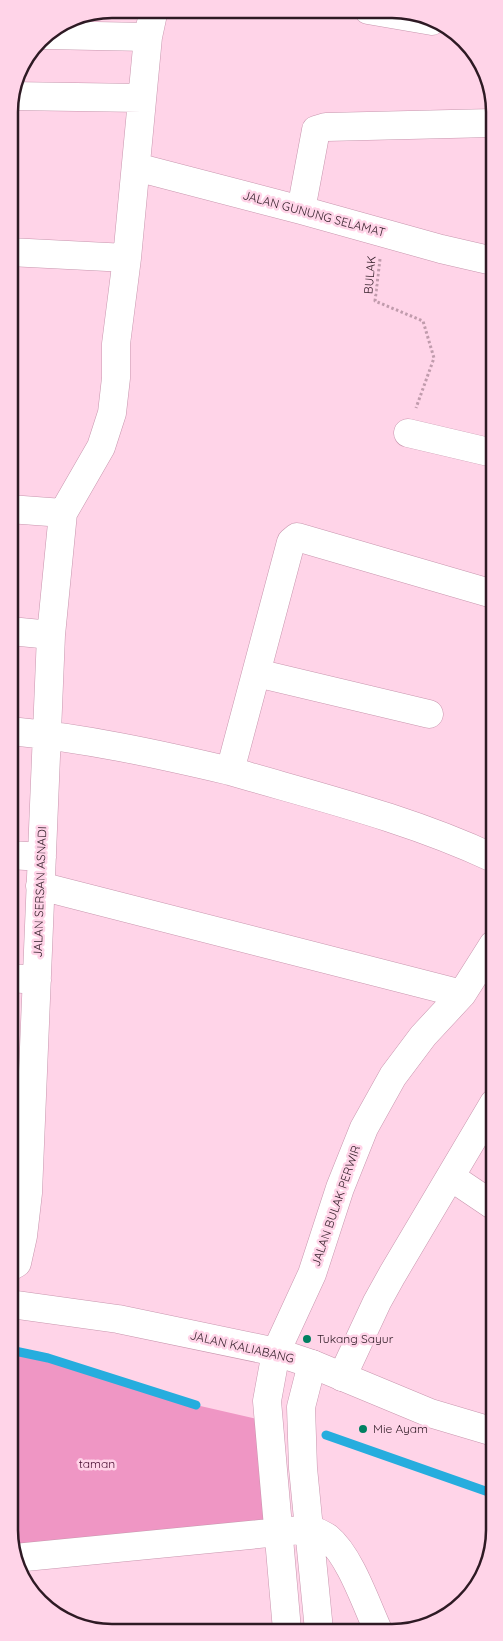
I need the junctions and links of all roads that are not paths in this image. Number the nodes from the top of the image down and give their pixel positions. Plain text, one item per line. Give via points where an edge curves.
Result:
1 (152, 18) edge
2 (56, 35) edge
3 (148, 37) junction
4 (19, 96) edge
5 (142, 98) junction
6 (486, 123) edge
7 (136, 167) junction
8 (301, 210) junction
9 (18, 252) edge
10 (127, 258) junction
11 (486, 260) edge
12 (408, 433) road end
13 (486, 451) edge
14 (18, 510) edge
15 (63, 512) junction
16 (486, 592) edge
17 (18, 632) edge
18 (51, 635) junction
19 (257, 673) junction
20 (429, 714) dead end
21 (18, 732) edge
22 (47, 734) junction
23 (230, 771) junction
24 (485, 854) edge
25 (18, 856) edge
26 (42, 857) junction
27 (40, 886) junction
28 (485, 957) edge
29 (18, 979) edge
30 (36, 980) junction
31 (462, 994) junction
32 (21, 1092) edge
33 (485, 1118) edge
34 (451, 1177) junction
35 (485, 1200) edge
36 (18, 1257) edge
37 (18, 1305) edge
38 (276, 1352) junction
39 (312, 1364) junction
40 (342, 1377) junction
41 (485, 1429) edge
42 (310, 1529) junction
43 (278, 1531) junction
44 (21, 1557) edge
45 (286, 1624) edge
46 (318, 1624) edge
47 (375, 1624) edge

1 - 3 street
2 - 3 street
3 - 5 street
4 - 5 street
5 - 7 street
6 - 8 street via 326,127 316,130
7 - 8 street, JALAN GUNUNG SELAMAT
7 - 10 street
8 - 11 street, JALAN GUNUNG SELAMAT
9 - 10 street
10 - 15 street via 116,344 112,413 101,447
12 - 13 street
14 - 15 street
15 - 18 street, JALAN SERSAN ASNADI
16 - 19 street via 298,537 291,542
17 - 18 street
18 - 22 street, JALAN SERSAN ASNADI
19 - 20 street
19 - 23 street
21 - 22 street
22 - 23 street
22 - 26 street, JALAN SERSAN ASNADI
23 - 24 street via 382,816
25 - 26 street
26 - 27 street, JALAN SERSAN ASNADI
27 - 30 street, JALAN SERSAN ASNADI
27 - 31 street
28 - 31 street, JALAN BULAK PERWIR
29 - 30 street
30 - 32 street, JALAN SERSAN ASNADI
31 - 38 street, JALAN BULAK PERWIR via 423,1036 398,1070 364,1128 312,1274
32 - 36 street, JALAN SERSAN ASNADI via 26,1210
33 - 34 street
34 - 35 street
34 - 40 street via 377,1302
37 - 38 street, JALAN KALIABANG via 118,1319
38 - 39 street, JALAN KALIABANG
38 - 43 street, JALAN BULAK PERWIR via 267,1401
39 - 40 street, JALAN KALIABANG
39 - 42 street via 301,1407
40 - 41 street, JALAN KALIABANG via 430,1413
42 - 43 street
42 - 46 street
42 - 47 street via 326,1536 345,1559
43 - 44 street
43 - 45 street, JALAN BULAK PERWIR

